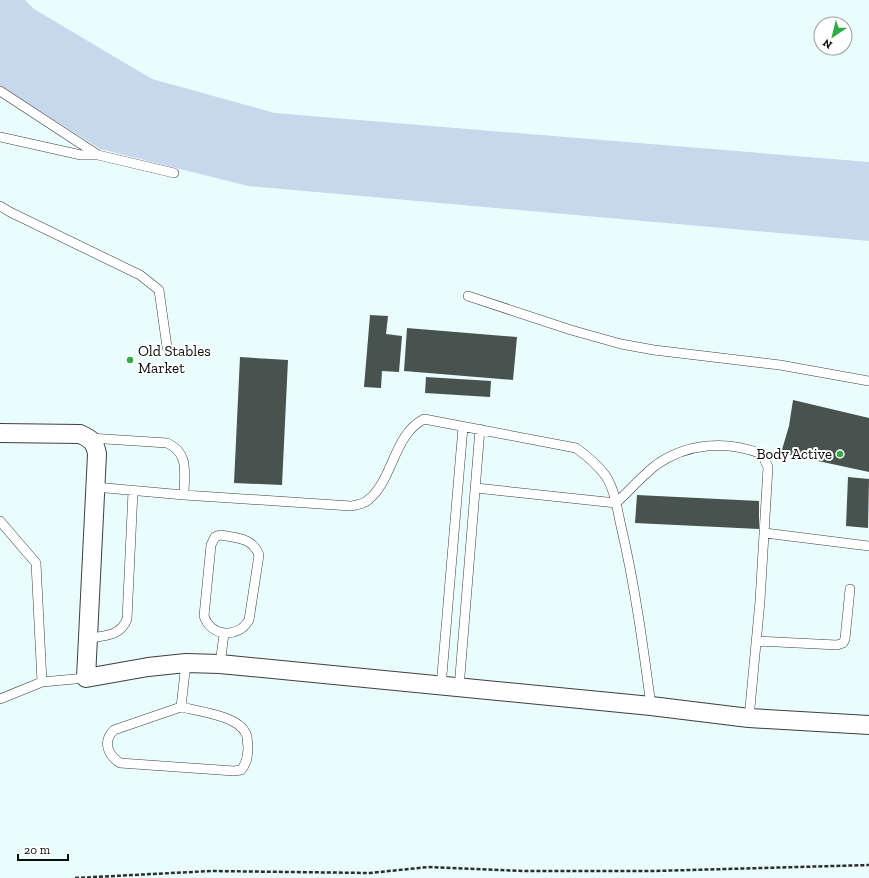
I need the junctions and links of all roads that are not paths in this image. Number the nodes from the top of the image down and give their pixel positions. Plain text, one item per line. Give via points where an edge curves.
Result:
1 (0, 91) edge
2 (0, 137) edge
3 (98, 155) junction
4 (174, 173) dead end
5 (0, 206) edge
6 (468, 296) dead end
7 (167, 347) dead end
8 (869, 381) edge
9 (463, 427) junction
10 (480, 430) junction
11 (0, 433) edge
12 (90, 438) junction
13 (95, 487) junction
14 (476, 488) junction
15 (133, 491) junction
16 (184, 495) junction
17 (616, 503) junction
18 (0, 521) edge
19 (765, 533) junction
20 (869, 546) edge
21 (850, 589) dead end
22 (224, 634) junction
23 (88, 638) junction
24 (756, 641) junction
25 (186, 663) junction
26 (220, 664) junction
27 (86, 678) junction
28 (42, 682) junction
29 (450, 687) junction
30 (0, 699) edge
31 (651, 706) junction
32 (181, 707) junction
33 (749, 718) junction
34 (869, 725) edge

1 - 3 lane
2 - 3 lane via 81,155
3 - 4 lane
5 - 7 lane via 140,275 159,290
6 - 8 lane via 621,344 780,365
9 - 10 lane
9 - 16 lane via 424,419 414,424 380,487 367,502 351,506
9 - 29 lane
10 - 14 lane
10 - 17 lane via 576,448 592,460 605,475
11 - 12 street via 80,434
12 - 13 street via 95,443 97,454
12 - 16 lane via 167,443 176,447 184,458
13 - 15 lane
13 - 23 street
14 - 17 lane
14 - 29 lane
15 - 16 lane
15 - 23 lane via 127,619 124,627 116,634
17 - 19 lane via 655,466 679,451 710,445 746,447 762,454 768,467
17 - 31 lane via 638,606
18 - 28 lane via 36,563
19 - 20 lane
19 - 24 lane
21 - 24 lane via 843,643 837,646
22 - 22 lane via 213,630 204,616 211,545 215,537 220,535 250,541 257,548 259,555 249,620 239,631
22 - 26 lane
23 - 27 street
24 - 33 lane
25 - 26 street
25 - 27 street
25 - 32 lane
26 - 29 street
27 - 28 lane
28 - 30 lane
29 - 31 street
31 - 33 street
32 - 32 lane via 229,719 240,726 247,734 248,755 241,770 120,763 111,756 107,747 108,736 114,730
33 - 34 street

